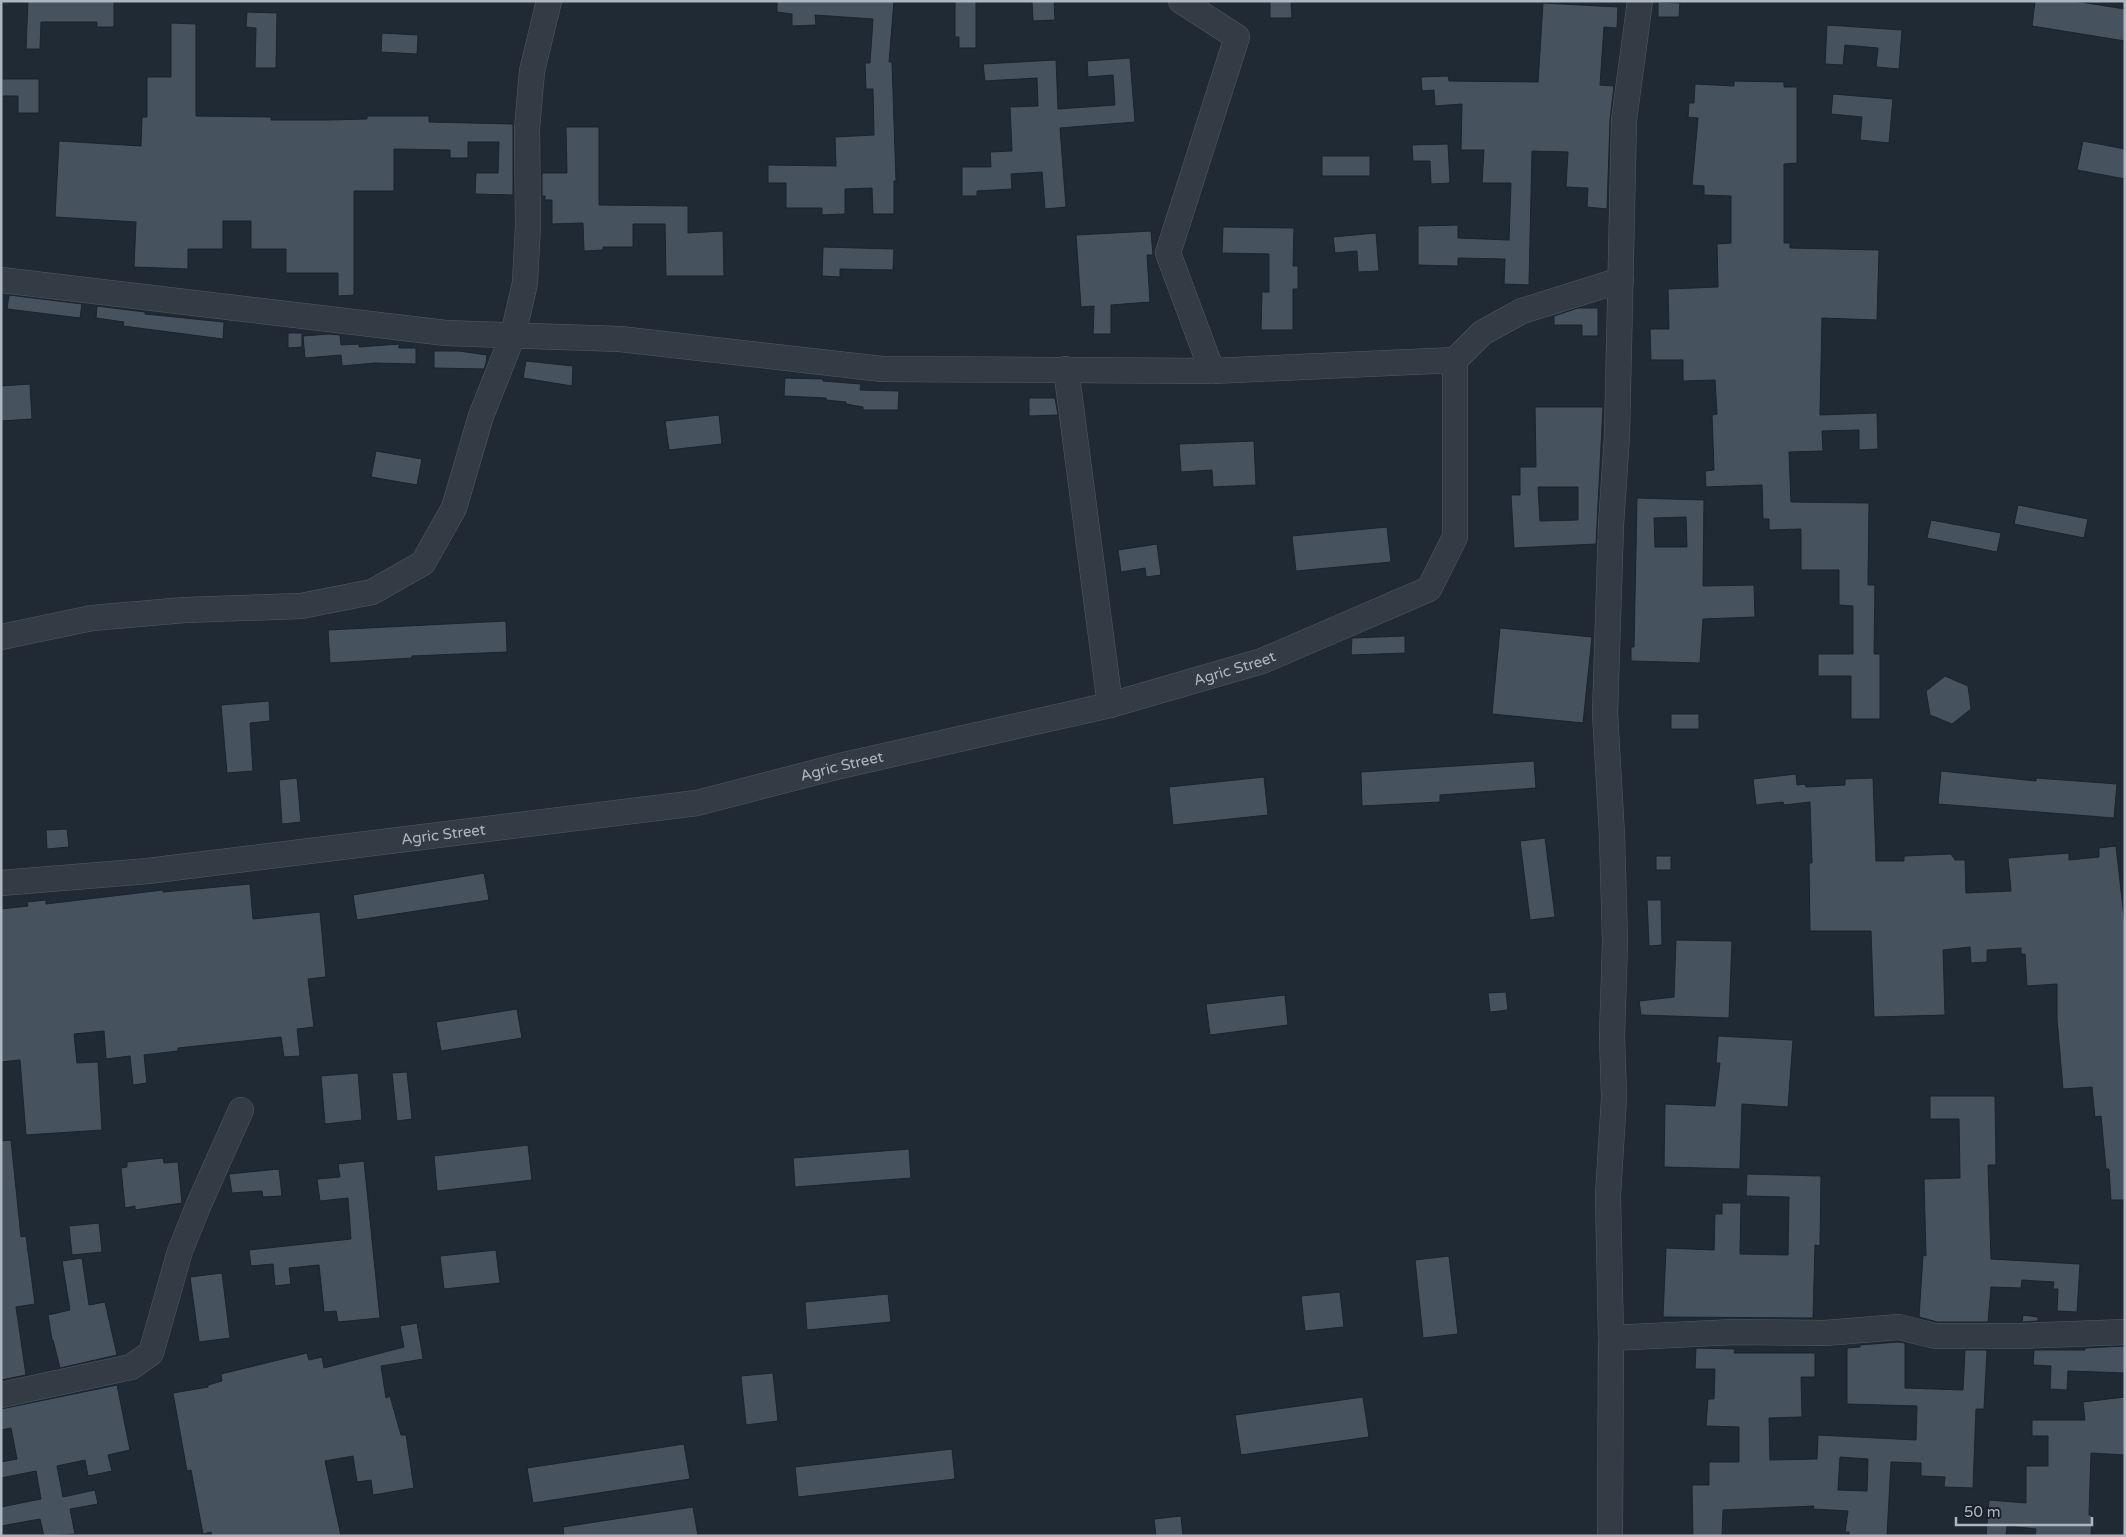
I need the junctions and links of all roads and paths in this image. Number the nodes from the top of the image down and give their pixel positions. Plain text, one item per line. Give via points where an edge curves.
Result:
1 (549, 1) edge
2 (1181, 1) edge
3 (1640, 1) edge
4 (1, 280) edge
5 (1621, 280) junction
6 (513, 335) junction
7 (1455, 360) junction
8 (1066, 369) junction
9 (1212, 371) junction
10 (1, 637) edge
11 (1110, 705) junction
12 (1, 883) edge
13 (241, 1110) dead end
14 (2125, 1332) edge
15 (1611, 1338) junction
16 (1, 1395) edge
17 (1610, 1536) edge

1 - 6 street via 532,72 527,129 525,283
2 - 9 street via 1237,37 1168,253
3 - 5 street via 1624,120
4 - 6 street via 446,333
5 - 7 street via 1522,311 1482,333
5 - 15 street via 1605,713 1615,942 1614,1098 1608,1195
6 - 8 street via 620,339 882,369
6 - 10 street via 482,416 454,508 423,563 372,592 301,606 185,610 92,618
7 - 9 street
7 - 11 street, Agric Street via 1455,537 1429,589 1262,661
8 - 9 street
8 - 11 street
11 - 12 street, Agric Street via 840,766 697,803 148,871
13 - 16 street via 180,1251 151,1353 131,1366
14 - 15 street via 1935,1336 1899,1327 1824,1333 1734,1332
15 - 17 street

